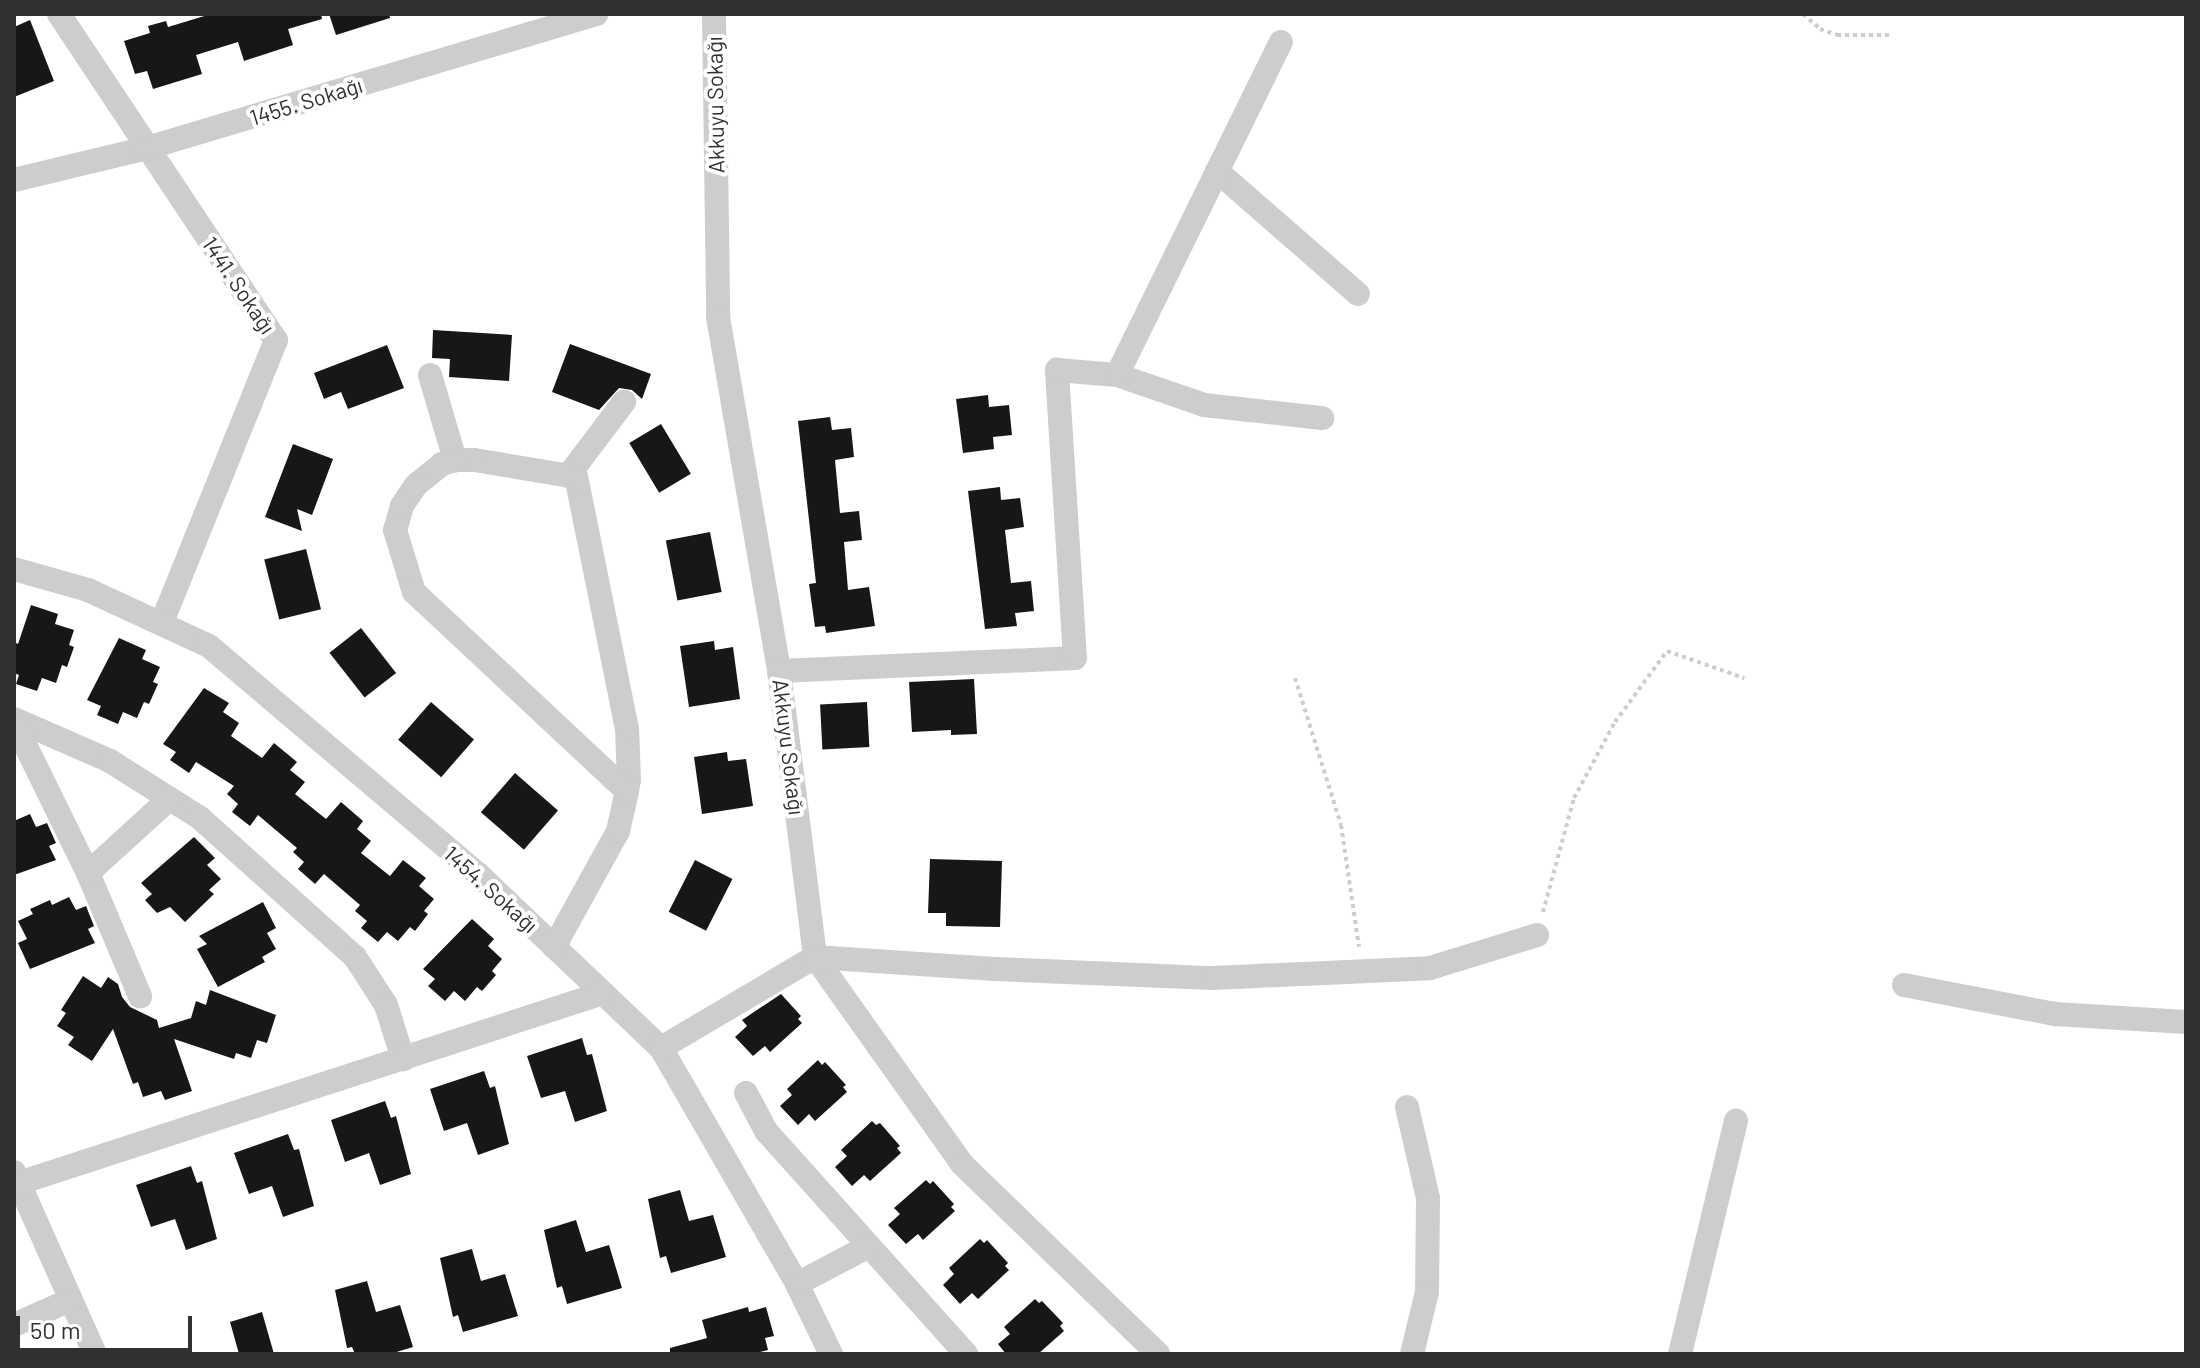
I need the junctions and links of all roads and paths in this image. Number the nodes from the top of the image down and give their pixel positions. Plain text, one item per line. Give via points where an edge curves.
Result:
1 (59, 14) edge
2 (596, 14) edge
3 (714, 14) edge
4 (1803, 14) edge
5 (1891, 35) dead end
6 (1281, 42) dead end
7 (147, 148) junction
8 (1217, 171) junction
9 (14, 180) edge
10 (1358, 294) dead end
11 (430, 375) dead end
12 (1117, 375) junction
13 (624, 402) dead end
14 (1322, 418) dead end
15 (455, 460) junction
16 (568, 476) junction
17 (14, 569) edge
18 (161, 624) junction
19 (779, 671) junction
20 (1295, 678) dead end
21 (1744, 678) dead end
22 (14, 721) edge
23 (627, 791) junction
24 (169, 799) junction
25 (88, 873) junction
26 (1537, 935) joint
27 (554, 947) junction
28 (815, 957) junction
29 (1362, 971) junction
30 (1904, 985) dead end
31 (603, 993) junction
32 (140, 996) dead end
33 (2186, 1022) edge
34 (661, 1048) junction
35 (403, 1059) junction
36 (746, 1093) dead end
37 (1407, 1107) dead end
38 (1736, 1121) dead end
39 (16, 1178) edge
40 (869, 1246) junction
41 (797, 1284) junction
42 (70, 1300) junction
43 (14, 1325) edge
44 (95, 1354) edge
45 (831, 1354) edge
46 (966, 1354) edge
47 (1158, 1354) edge
48 (1412, 1354) edge
49 (1680, 1354) edge

1 - 7 street, 1441. Sokağı
2 - 7 street, 1455. Sokağı
3 - 19 street, Akkuyu Sokağı via 718,317
4 - 5 path via 1837,35
6 - 8 street
7 - 9 street, 1455. Sokağı
7 - 18 street, 1441. Sokağı via 276,340
8 - 10 street
8 - 12 street
11 - 15 street
12 - 14 street via 1204,405
12 - 19 street via 1057,370 1075,658
13 - 16 street
15 - 16 street
15 - 23 street via 427,473 402,506 395,530 414,592
16 - 23 street via 576,477 627,729
17 - 18 street, 1454. Sokağı via 88,590
18 - 27 street, 1454. Sokağı via 209,646 478,874
19 - 28 street, Akkuyu Sokağı
20 - 29 path via 1341,825
21 - 26 path via 1667,651 1615,722 1574,798
22 - 24 street via 110,761
22 - 25 street
23 - 27 street via 618,831
24 - 25 street
24 - 35 street via 200,818 355,957 386,1005
25 - 32 street
26 - 29 street via 1430,968
27 - 31 street, 1454. Sokağı
28 - 29 street via 1213,978
28 - 34 street
28 - 47 street, Akkuyu Sokağı via 962,1164
30 - 33 street via 2055,1014
31 - 34 street, 1454. Sokağı
31 - 35 street
34 - 41 street, 1454. Sokağı
35 - 39 street
36 - 40 street via 766,1131
37 - 48 street via 1428,1198 1427,1292
38 - 49 street
39 - 42 street
40 - 41 street
40 - 46 street
41 - 45 street, 1454. Sokağı
42 - 43 street
42 - 44 street

